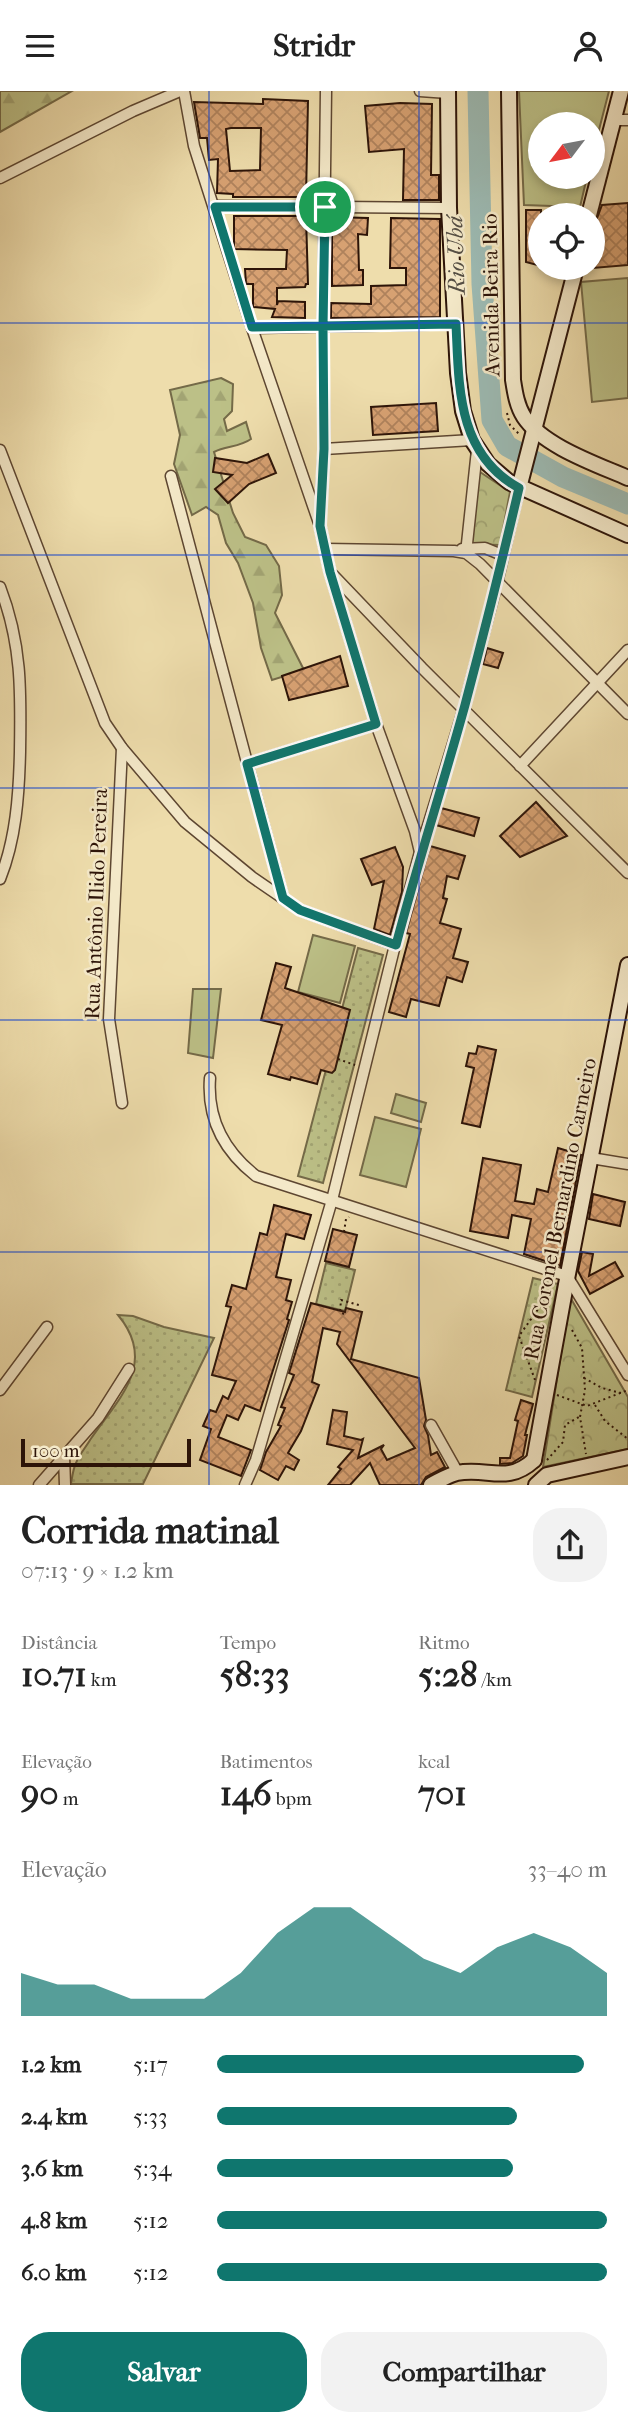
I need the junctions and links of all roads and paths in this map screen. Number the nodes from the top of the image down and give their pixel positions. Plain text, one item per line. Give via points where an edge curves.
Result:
1 (182, 91) edge
2 (326, 91) edge
3 (420, 91) edge
4 (509, 91) edge
5 (621, 91) edge
6 (449, 92) edge
7 (613, 120) junction
8 (628, 120) edge
9 (0, 178) edge
10 (592, 203) edge
11 (215, 207) junction
12 (325, 207) junction
13 (449, 208) junction
14 (573, 280) edge
15 (456, 324) junction
16 (252, 327) junction
17 (323, 327) junction
18 (533, 437) junction
19 (475, 445) junction
20 (324, 449) junction
21 (0, 450) edge
22 (171, 476) dead end
23 (5, 477) edge
24 (628, 478) edge
25 (519, 488) junction
26 (320, 526) junction
27 (628, 535) edge
28 (325, 549) junction
29 (467, 551) junction
30 (502, 555) junction
31 (330, 572) junction
32 (497, 583) junction
33 (0, 587) edge
34 (628, 650) edge
35 (596, 683) junction
36 (464, 708) junction
37 (628, 714) edge
38 (376, 724) junction
39 (122, 748) junction
40 (247, 764) junction
41 (520, 766) junction
42 (420, 852) junction
43 (628, 873) edge
44 (0, 879) edge
45 (283, 898) junction
46 (396, 945) junction
47 (628, 965) edge
48 (338, 1059) dead end
49 (356, 1065) dead end
50 (210, 1078) dead end
51 (122, 1103) dead end
52 (591, 1158) junction
53 (628, 1164) edge
54 (332, 1200) junction
55 (354, 1218) dead end
56 (344, 1232) dead end
57 (567, 1278) junction
58 (362, 1306) dead end
59 (561, 1311) junction
60 (345, 1314) dead end
61 (47, 1327) dead end
62 (129, 1369) dead end
63 (628, 1375) edge
64 (584, 1378) junction
65 (541, 1387) junction
66 (0, 1390) edge
67 (628, 1390) edge
68 (622, 1393) junction
69 (582, 1403) junction
70 (595, 1404) junction
71 (580, 1417) junction
72 (431, 1425) dead end
73 (628, 1439) edge
74 (64, 1456) junction
75 (628, 1457) edge
76 (589, 1466) junction
77 (539, 1472) edge
78 (458, 1473) junction
79 (513, 1474) junction
80 (39, 1485) edge
81 (65, 1485) edge
82 (245, 1485) edge
83 (431, 1485) edge
84 (526, 1485) edge

1 - 9 street
1 - 11 street
2 - 12 street
3 - 6 street
4 - 18 main road, Avenida Beira Rio via 513,380
5 - 7 main road
6 - 13 main road, Avenida Beira Rio
7 - 8 street
7 - 10 main road
11 - 12 street
11 - 16 street
12 - 13 street
12 - 17 street
13 - 15 main road, Avenida Beira Rio
14 - 18 main road
15 - 17 street
15 - 19 main road, Avenida Beira Rio via 463,411
16 - 17 street
16 - 26 street
17 - 20 street
18 - 24 main road, Avenida Beira Rio
18 - 25 main road
19 - 20 street
19 - 25 main road, Avenida Beira Rio via 503,478
19 - 29 street
20 - 26 street
21 - 23 street
22 - 40 street
23 - 39 street via 105,723
25 - 27 main road, Avenida Beira Rio
25 - 30 street
26 - 28 street
28 - 29 street
28 - 31 street
29 - 30 street via 485,548
29 - 32 street
30 - 32 street
31 - 36 street
31 - 38 street
32 - 35 street
32 - 36 street
33 - 44 street via 10,615 22,684 14,828
34 - 35 street
35 - 37 street
35 - 41 street
36 - 41 street
36 - 42 street
38 - 40 street
38 - 42 street
39 - 45 street via 185,822
39 - 51 street, Rua Antônio Ilido Pereira via 109,1019
40 - 45 street
41 - 43 street
42 - 46 street
45 - 46 street via 300,910
46 - 54 street
47 - 52 main road, Rua Coronel Bernardino Carneiro
48 - 49 path
50 - 54 street via 221,1138 240,1163 256,1176
52 - 53 street
52 - 57 main road, Rua Coronel Bernardino Carneiro
54 - 57 street
54 - 82 street
55 - 56 path via 346,1219
57 - 59 main road, Rua Coronel Bernardino Carneiro
57 - 63 street
57 - 65 path via 519,1336
58 - 60 path via 341,1300 340,1311
59 - 64 path via 582,1347
59 - 65 main road, Rua Coronel Bernardino Carneiro
61 - 66 street
62 - 74 street via 98,1418
64 - 68 path
64 - 69 path
65 - 69 path
65 - 77 main road, Rua Coronel Bernardino Carneiro
67 - 68 path
68 - 70 path
69 - 70 path
69 - 71 path
70 - 73 path via 605,1421
71 - 76 path
71 - 77 path via 565,1425 563,1442
72 - 78 street
74 - 80 street
74 - 81 street
75 - 76 main road
76 - 77 main road
77 - 79 main road via 524,1469
78 - 79 main road
78 - 83 main road
79 - 84 main road

